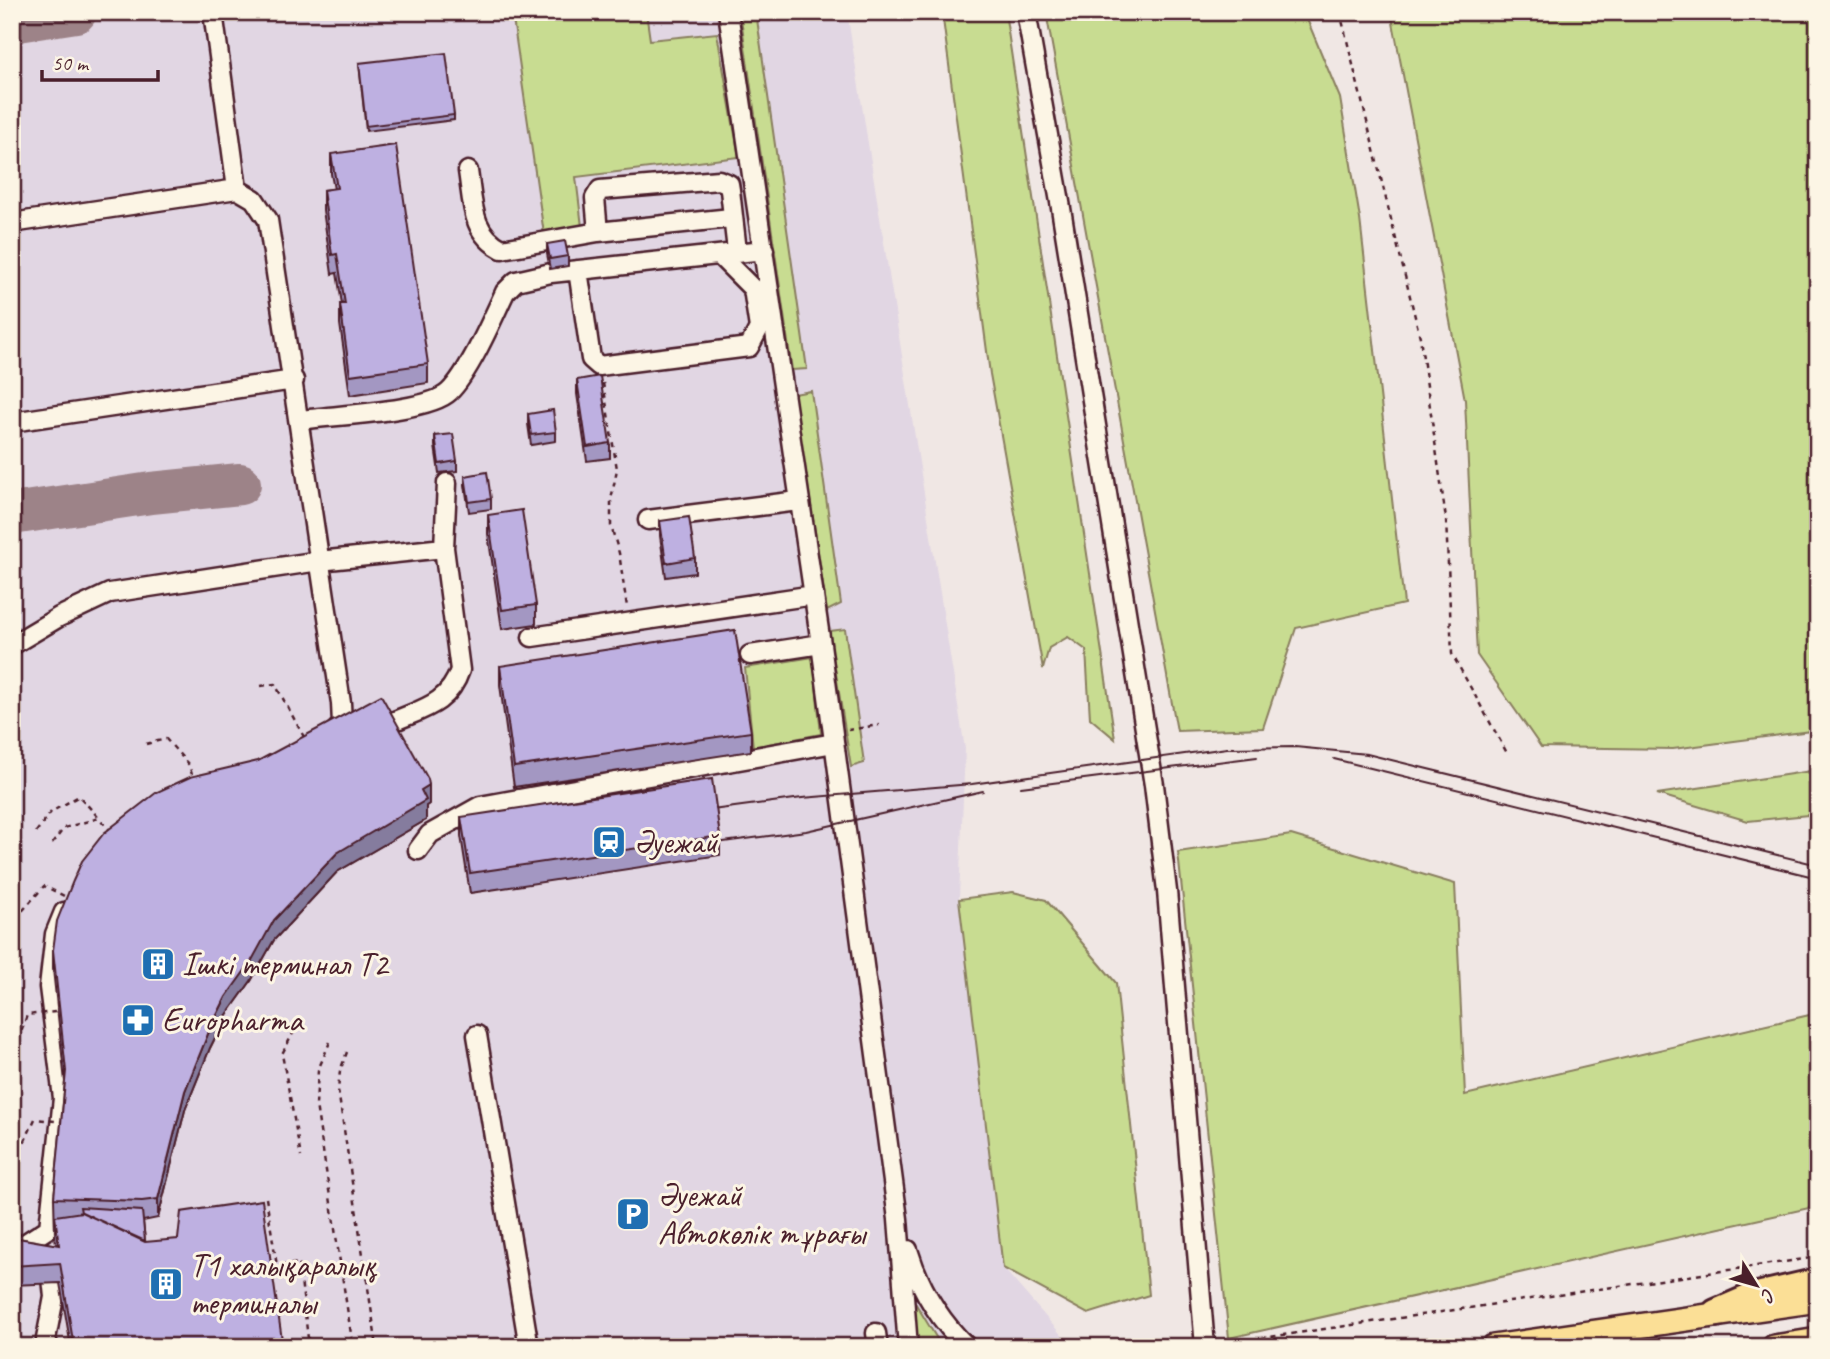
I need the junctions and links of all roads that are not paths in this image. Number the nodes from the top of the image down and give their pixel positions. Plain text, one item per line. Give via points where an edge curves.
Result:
1 (213, 12) edge
2 (728, 12) edge
3 (1026, 12) edge
4 (468, 171) dead end
5 (237, 189) junction
6 (732, 218) junction
7 (12, 223) edge
8 (598, 232) junction
9 (764, 250) junction
10 (737, 251) junction
11 (719, 254) junction
12 (578, 270) junction
13 (294, 380) junction
14 (300, 420) junction
15 (12, 422) edge
16 (447, 483) dead end
17 (798, 501) junction
18 (648, 520) dead end
19 (444, 548) junction
20 (320, 561) junction
21 (814, 595) junction
22 (533, 637) dead end
23 (821, 644) junction
24 (12, 645) edge
25 (750, 655) dead end
26 (388, 724) edge
27 (833, 738) junction
28 (313, 744) edge
29 (418, 850) dead end
30 (71, 897) edge
31 (477, 1035) dead end
32 (898, 1219) junction
33 (49, 1228) junction
34 (12, 1252) edge
35 (1818, 1282) edge
36 (1818, 1300) edge
37 (1716, 1313) junction
38 (1818, 1340) edge
39 (49, 1347) edge
40 (529, 1347) edge
41 (908, 1347) edge
42 (967, 1347) edge
43 (1205, 1347) edge
44 (1493, 1347) edge
45 (1774, 1347) edge

1 - 5 lane
2 - 9 lane
3 - 43 lane via 1154,785
4 - 8 lane via 476,225 489,242 502,249
5 - 7 lane
5 - 13 lane via 254,199 268,220
6 - 8 lane
6 - 8 lane via 729,184 719,180 600,191 595,198
6 - 10 lane
9 - 10 lane
9 - 17 lane
10 - 11 lane
11 - 12 lane
11 - 12 lane via 753,289 759,328 749,347 599,366 591,359
12 - 14 lane via 516,281 505,292 461,374 441,398 421,405
13 - 14 lane
13 - 15 lane
14 - 20 lane
16 - 19 lane
17 - 18 lane
17 - 21 lane
19 - 20 lane
19 - 26 lane via 460,670 444,699
20 - 24 lane via 110,593
20 - 28 lane via 342,724 328,740
21 - 22 lane
21 - 23 lane
23 - 25 lane
23 - 27 lane
27 - 29 lane via 480,806 430,834
27 - 32 lane
30 - 33 lane via 55,934 49,987 63,1098
31 - 40 lane
32 - 41 lane
32 - 42 lane via 917,1280
33 - 34 lane
33 - 39 lane via 54,1297 46,1339
35 - 37 highway via 1753,1297
36 - 37 main road
37 - 44 main road
38 - 45 main road

